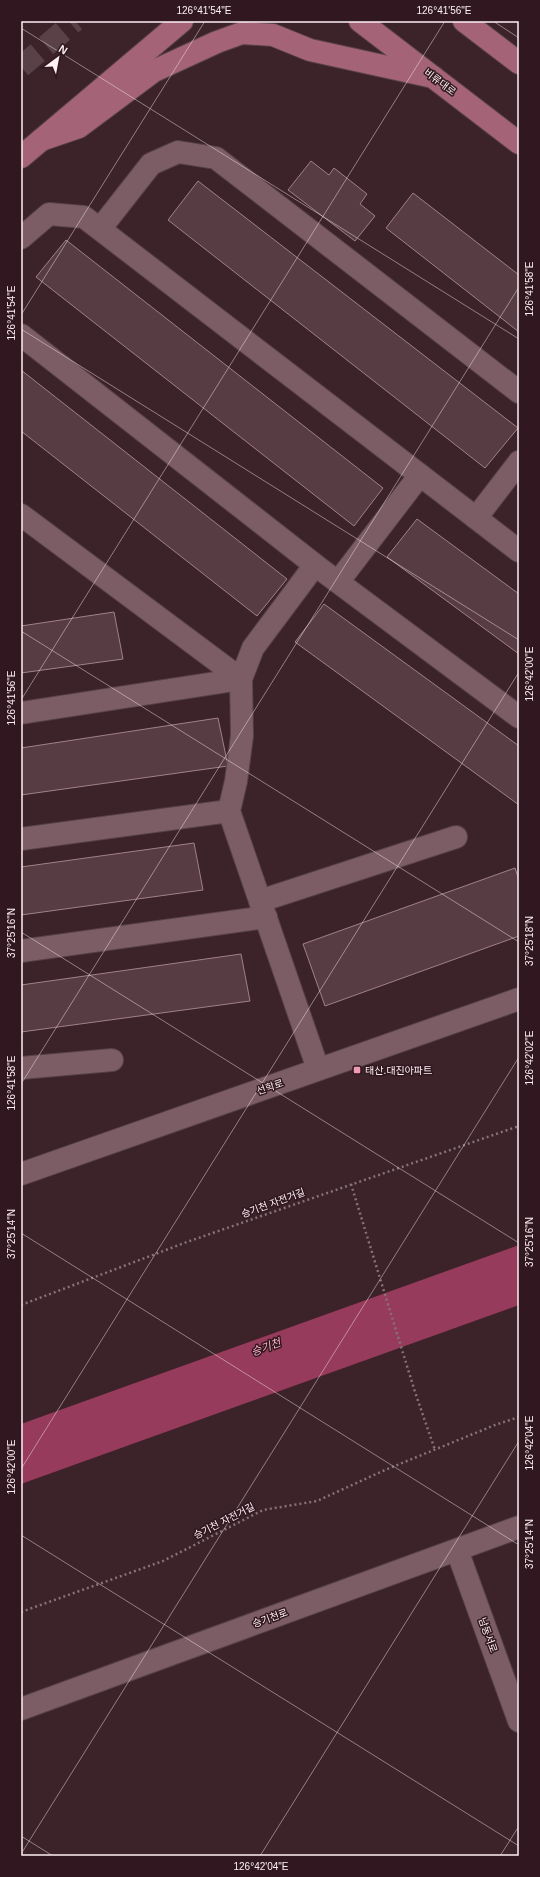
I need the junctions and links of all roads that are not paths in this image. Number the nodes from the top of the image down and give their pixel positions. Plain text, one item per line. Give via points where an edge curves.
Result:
1 (182, 21) edge
2 (360, 21) edge
3 (464, 21) edge
4 (489, 21) edge
5 (511, 57) edge
6 (433, 77) junction
7 (41, 140) junction
8 (519, 143) edge
9 (21, 157) edge
10 (92, 223) junction
11 (21, 238) edge
12 (21, 335) edge
13 (519, 392) edge
14 (519, 462) edge
15 (420, 475) junction
16 (21, 514) edge
17 (476, 518) junction
18 (519, 551) edge
19 (315, 565) junction
20 (338, 582) junction
21 (241, 679) junction
22 (21, 713) edge
23 (519, 717) edge
24 (229, 811) junction
25 (456, 837) dead end
26 (21, 839) edge
27 (263, 909) junction
28 (21, 951) edge
29 (519, 999) edge
30 (112, 1060) dead end
31 (21, 1068) edge
32 (318, 1070) junction
33 (21, 1174) edge
34 (519, 1527) edge
35 (457, 1550) junction
36 (21, 1709) edge
37 (519, 1721) edge

1 - 7 main road
2 - 6 main road, 비류대로
3 - 5 main road
4 - 5 main road
6 - 7 main road via 310,50 273,35 242,33 154,71 79,127
6 - 8 main road, 비류대로
7 - 9 main road
10 - 11 street via 49,214
10 - 13 street via 151,164 178,152 216,158
10 - 15 street
12 - 19 street
14 - 17 street
15 - 17 street
15 - 20 street
16 - 21 street
17 - 18 street
19 - 20 street
19 - 21 street via 253,648
20 - 23 street
21 - 22 street
21 - 24 street via 242,736
24 - 26 street
24 - 27 street
25 - 27 street
27 - 28 street
27 - 32 street
29 - 32 street, 선학로
30 - 31 street
32 - 33 street, 선학로
34 - 35 street, 승기천로
35 - 36 street, 승기천로
35 - 37 street, 남동서로

